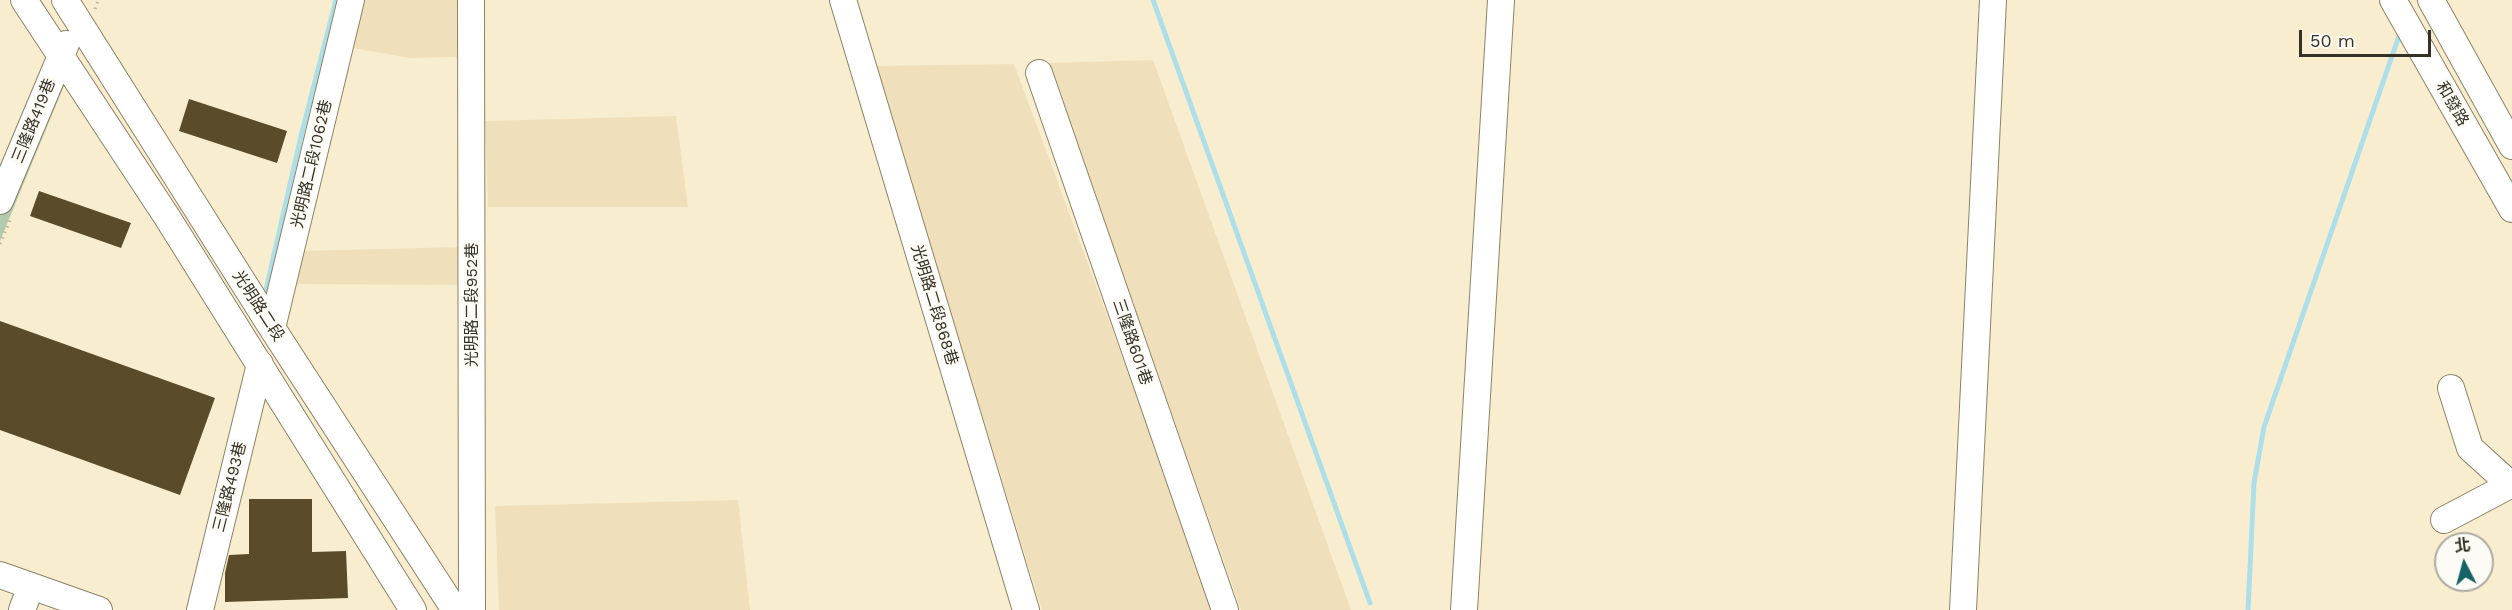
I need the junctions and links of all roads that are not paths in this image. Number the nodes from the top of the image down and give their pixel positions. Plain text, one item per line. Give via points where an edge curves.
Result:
1 (24, 0) edge
2 (351, 0) edge
3 (471, 0) edge
4 (843, 0) edge
5 (1501, 0) edge
6 (1993, 0) edge
7 (2393, 0) edge
8 (2431, 0) edge
9 (70, 23) edge
10 (1040, 73) dead end
11 (2512, 146) edge
12 (8, 160) edge
13 (0, 201) edge
14 (2512, 209) edge
15 (273, 328) junction
16 (260, 364) junction
17 (2451, 388) dead end
18 (2512, 485) edge
19 (2444, 520) dead end
20 (0, 575) edge
21 (32, 586) junction
22 (22, 610) edge
23 (99, 610) edge
24 (200, 610) edge
25 (413, 610) edge
26 (455, 610) edge
27 (472, 610) edge
28 (1026, 610) edge
29 (1226, 610) edge
30 (1464, 610) edge
31 (1963, 610) edge

1 - 9 street, 光明路二段
2 - 15 street, 光明路二段1062巷
3 - 27 street, 光明路二段952巷
4 - 28 street, 光明路二段868巷
5 - 30 street
6 - 31 street
7 - 14 street, 和發路
8 - 11 street, 和發路
9 - 12 street, 三隆路419巷
9 - 15 street, 光明路二段
9 - 16 street, 光明路二段 via 167,217
10 - 29 street, 三隆路601巷
12 - 13 street, 三隆路419巷
15 - 26 street, 光明路二段
16 - 24 street, 三隆路493巷
16 - 25 street, 光明路二段
17 - 18 street via 2470,447
18 - 19 street
20 - 21 street
21 - 22 street
21 - 23 street

